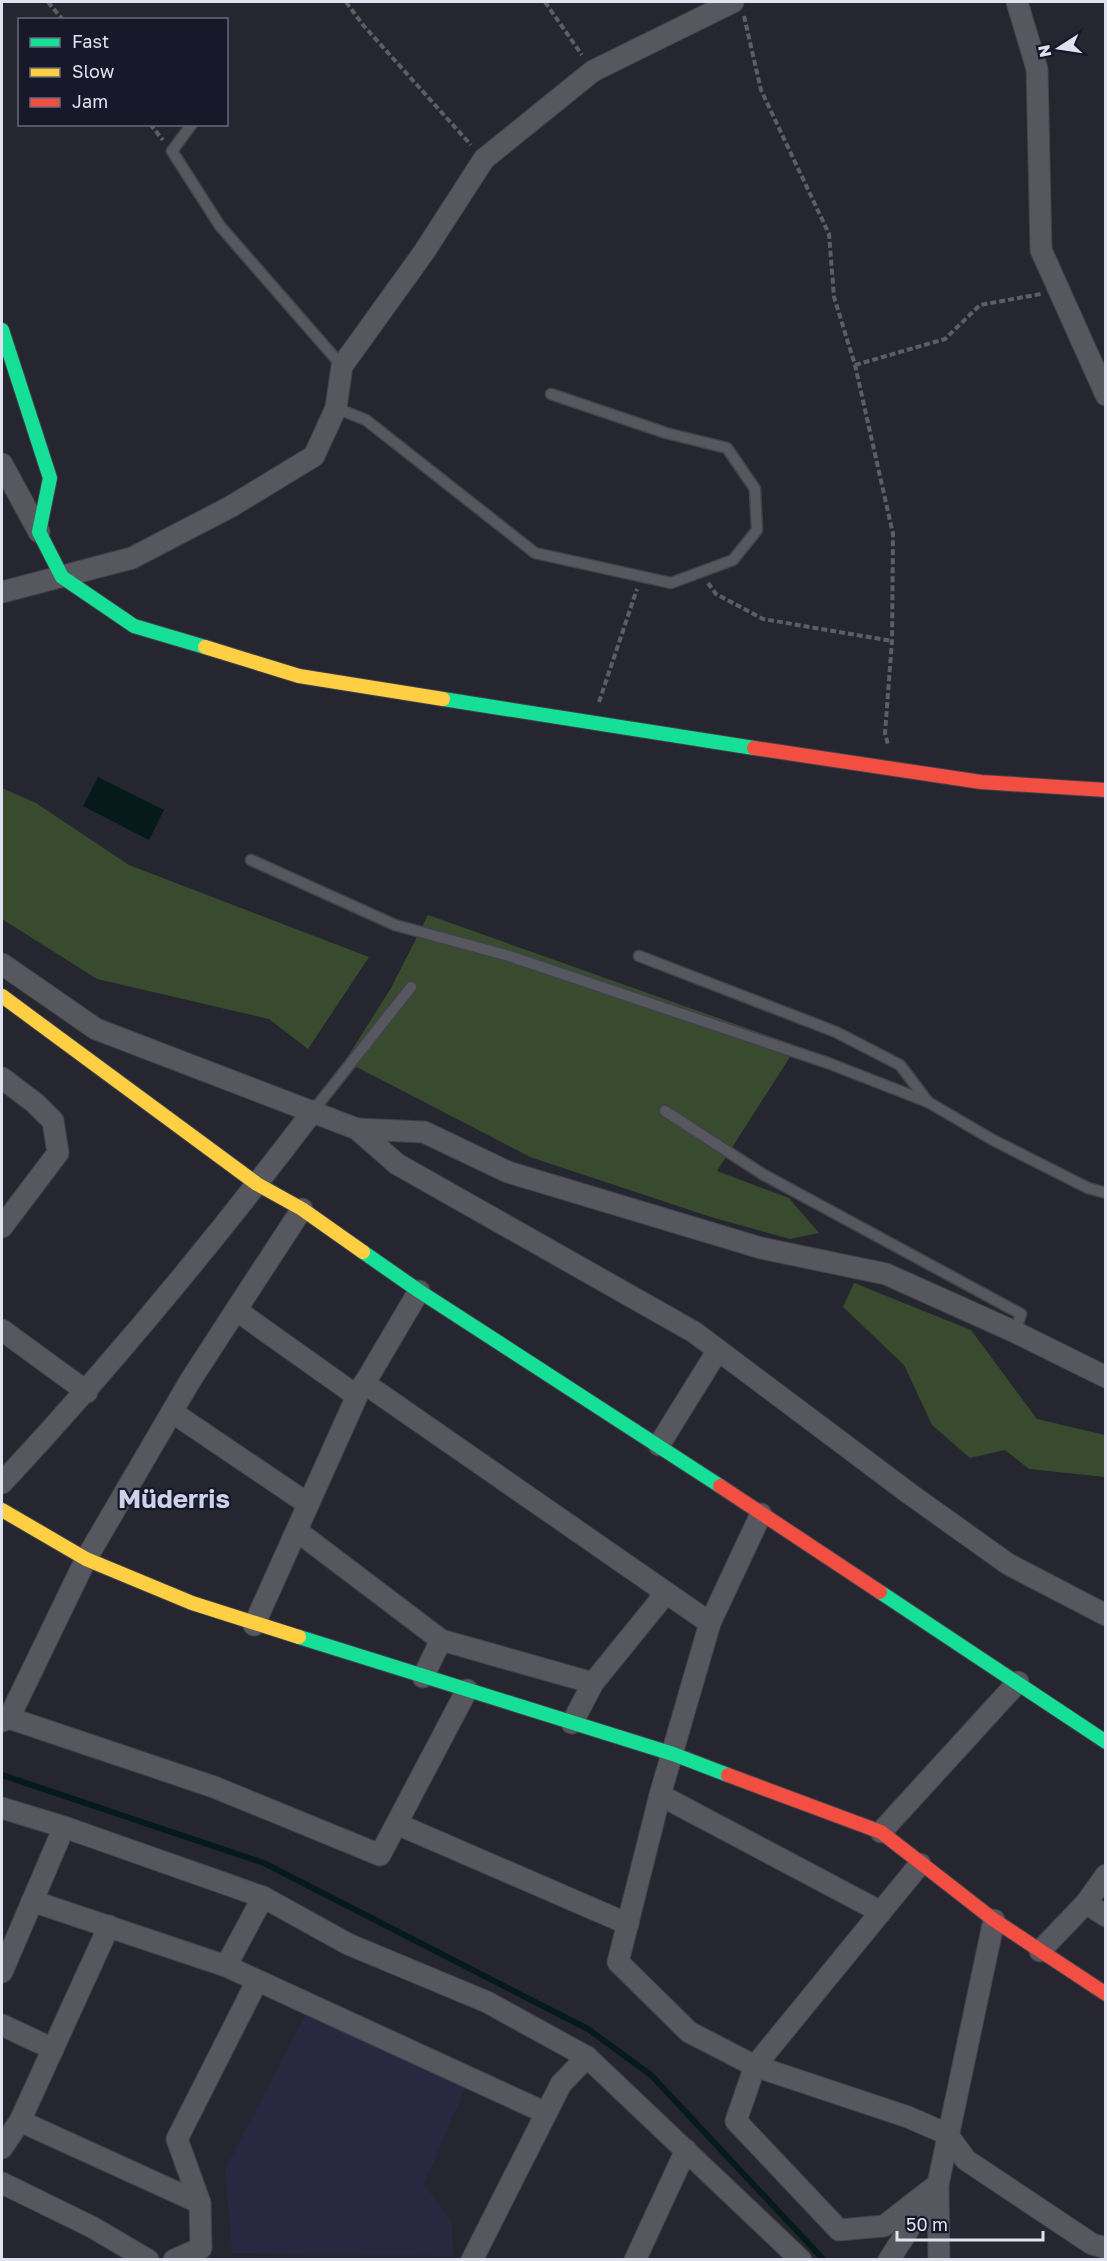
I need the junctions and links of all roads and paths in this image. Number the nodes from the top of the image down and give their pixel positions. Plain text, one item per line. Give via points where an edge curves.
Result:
1 (48, 2) edge
2 (346, 2) edge
3 (545, 2) edge
4 (1017, 2) edge
5 (738, 7) edge
6 (61, 18) edge
7 (593, 71) junction
8 (191, 126) edge
9 (484, 159) junction
10 (1059, 291) junction
11 (2, 330) edge
12 (855, 365) junction
13 (342, 366) junction
14 (551, 394) dead end
15 (1106, 395) edge
16 (336, 408) junction
17 (2, 464) edge
18 (39, 532) junction
19 (700, 573) junction
20 (62, 576) junction
21 (641, 577) junction
22 (2, 592) edge
23 (892, 641) junction
24 (592, 723) junction
25 (895, 768) junction
26 (1106, 790) edge
27 (251, 860) dead end
28 (639, 956) dead end
29 (2, 964) edge
30 (411, 987) dead end
31 (2, 996) edge
32 (2, 1078) edge
33 (928, 1102) junction
34 (313, 1111) junction
35 (665, 1111) dead end
36 (357, 1129) junction
37 (257, 1184) junction
38 (1106, 1193) edge
39 (302, 1209) junction
40 (2, 1227) edge
41 (419, 1291) junction
42 (236, 1310) junction
43 (2, 1330) edge
44 (1015, 1332) junction
45 (718, 1350) junction
46 (1106, 1377) edge
47 (360, 1390) junction
48 (87, 1392) junction
49 (172, 1413) junction
50 (659, 1445) junction
51 (2, 1483) edge
52 (308, 1504) junction
53 (2, 1510) edge
54 (761, 1514) junction
55 (297, 1531) junction
56 (86, 1559) junction
57 (666, 1593) junction
58 (1106, 1615) edge
59 (710, 1623) junction
60 (254, 1625) junction
61 (441, 1640) junction
62 (423, 1677) junction
63 (1018, 1682) junction
64 (593, 1683) junction
65 (467, 1690) junction
66 (5, 1720) edge
67 (572, 1723) junction
68 (1106, 1742) edge
69 (673, 1754) junction
70 (660, 1795) junction
71 (2, 1808) edge
72 (397, 1824) junction
73 (64, 1827) junction
74 (881, 1832) junction
75 (920, 1864) junction
76 (1106, 1875) edge
77 (263, 1897) junction
78 (32, 1901) junction
79 (1086, 1903) junction
80 (881, 1912) junction
81 (1106, 1916) edge
82 (994, 1920) junction
83 (628, 1924) junction
84 (109, 1926) junction
85 (1040, 1951) junction
86 (226, 1966) junction
87 (2, 1972) edge
88 (257, 1981) junction
89 (1106, 1994) edge
90 (2, 2025) edge
91 (53, 2049) junction
92 (587, 2057) junction
93 (755, 2066) junction
94 (546, 2113) junction
95 (20, 2121) junction
96 (947, 2134) junction
97 (2, 2148) edge
98 (686, 2150) junction
99 (2, 2183) edge
100 (938, 2184) junction
101 (200, 2203) junction
102 (1106, 2248) edge
103 (148, 2259) edge
104 (174, 2259) edge
105 (472, 2259) edge
106 (635, 2259) edge
107 (801, 2259) edge
108 (889, 2259) edge
109 (939, 2259) edge

1 - 6 path
2 - 9 path
3 - 7 path
4 - 10 street via 1037,69 1041,250
5 - 7 street
5 - 12 path via 761,90 829,234 834,297
7 - 9 street
8 - 13 lane via 172,151 220,226
9 - 13 street via 424,252
10 - 12 path via 980,305 945,339
10 - 15 street
11 - 18 street via 50,478
12 - 23 path via 893,534
13 - 16 street
14 - 19 lane via 666,433 727,448 755,489 757,530 733,560
16 - 20 street via 314,456 230,507 132,558
16 - 21 lane via 366,420 535,553
17 - 18 street
18 - 20 street
19 - 21 lane via 671,583
19 - 23 path via 716,594 763,619
20 - 22 street
20 - 24 street via 134,626 299,676
21 - 24 path
23 - 25 path via 885,733
24 - 25 street
25 - 26 street via 981,782
27 - 33 lane via 395,925 509,956 828,1063
28 - 33 lane via 836,1032 900,1065
29 - 34 street via 96,1029
30 - 34 lane
31 - 37 street
32 - 40 street via 53,1121 58,1153
33 - 38 lane via 1014,1151
34 - 36 street
34 - 37 street
35 - 44 lane via 764,1175 1021,1314
36 - 44 street via 424,1132 508,1172 761,1248 886,1274
36 - 45 street via 397,1164 694,1332
37 - 39 street
37 - 48 street
39 - 41 street
39 - 42 street
41 - 47 street
41 - 50 street
42 - 47 street
42 - 49 street
43 - 48 street
44 - 46 street
45 - 50 street
45 - 58 street via 1008,1564
47 - 52 street
47 - 57 street
48 - 51 street
49 - 52 street
49 - 56 street
50 - 54 street
52 - 55 street
53 - 56 street
54 - 59 street
54 - 63 street
55 - 60 street
55 - 61 street
56 - 60 street
56 - 66 street
57 - 59 street
57 - 64 street
59 - 69 street
60 - 62 street
61 - 62 street
61 - 64 street
62 - 65 street
63 - 68 street
63 - 74 street
64 - 67 street
65 - 67 street
65 - 72 street
66 - 72 street via 213,1787 380,1855
67 - 69 street
69 - 70 street
69 - 74 street
70 - 80 street
70 - 83 street
71 - 73 street
72 - 83 street
73 - 77 street
73 - 78 street
74 - 75 street
75 - 80 street
75 - 82 street
76 - 79 street
77 - 86 street
77 - 92 street via 348,1944 488,2002
78 - 84 street
78 - 87 street
79 - 81 street
79 - 85 street
80 - 93 street
82 - 85 street
82 - 96 street
83 - 93 street via 618,1962 689,2031
84 - 86 street
84 - 91 street
85 - 89 street
86 - 88 street
88 - 94 street
88 - 101 street via 177,2139
90 - 91 street
91 - 95 street
92 - 94 street via 561,2084
92 - 98 street
93 - 96 street via 908,2116
93 - 100 street via 736,2121 839,2230 884,2226
94 - 105 street
95 - 97 street
95 - 101 street
96 - 100 street
96 - 102 street via 966,2160 1092,2244
98 - 106 street
98 - 107 street
99 - 103 street
100 - 108 street
100 - 109 street
101 - 104 street via 201,2248

